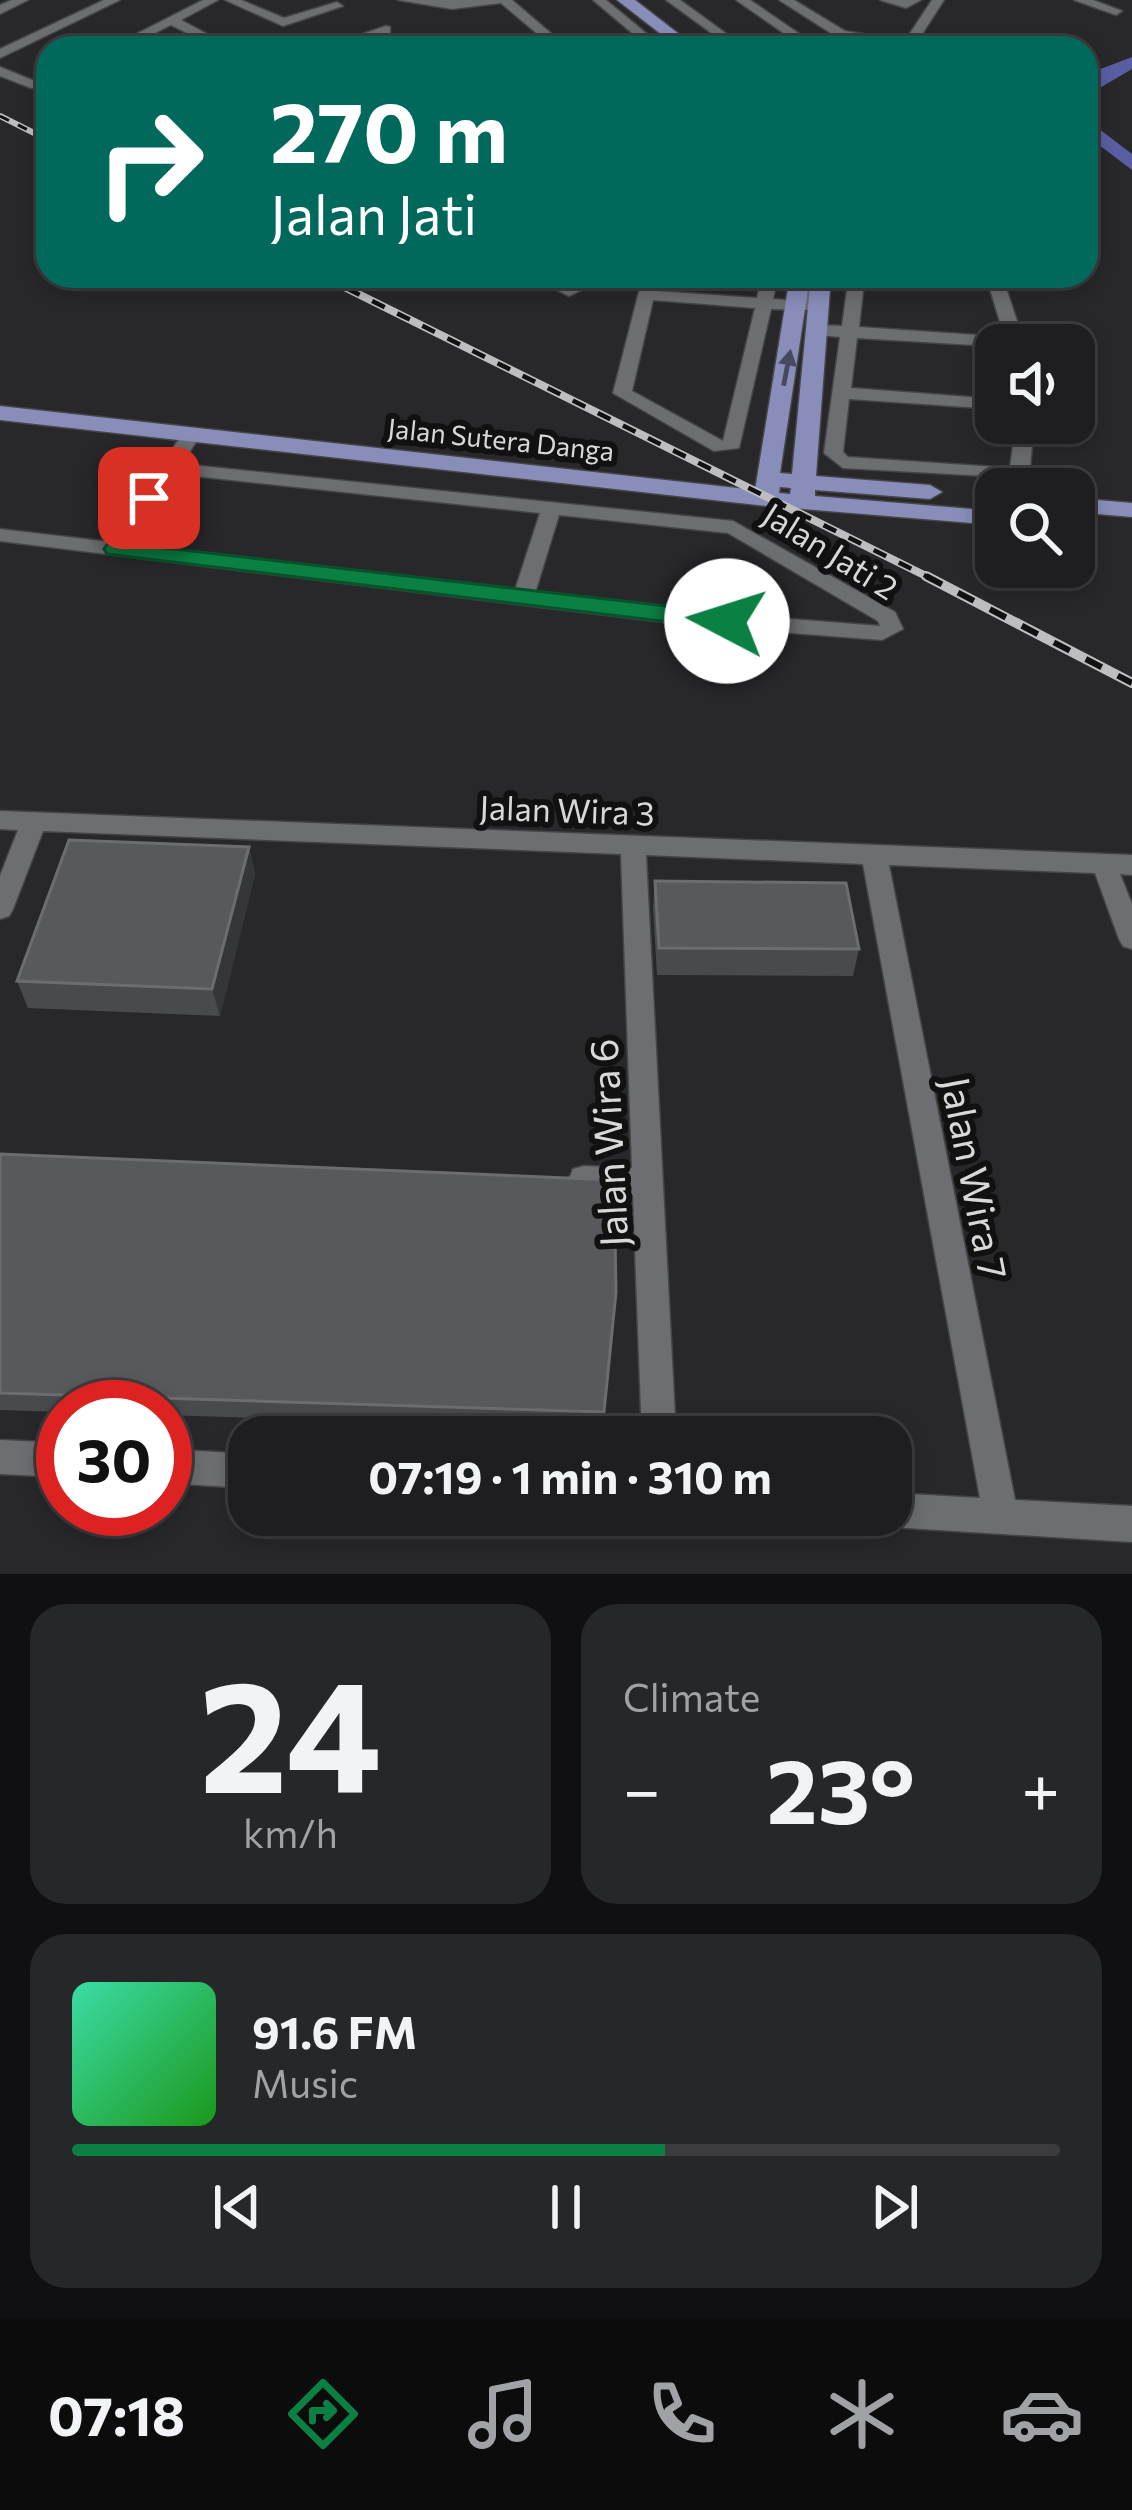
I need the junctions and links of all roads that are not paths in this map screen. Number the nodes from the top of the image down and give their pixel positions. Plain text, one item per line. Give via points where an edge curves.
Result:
1 (22, 0) edge
2 (114, 0) edge
3 (212, 0) edge
4 (231, 0) edge
5 (404, 0) edge
6 (502, 0) edge
7 (599, 0) edge
8 (625, 0) edge
9 (641, 0) edge
10 (672, 0) edge
11 (786, 0) edge
12 (886, 0) edge
13 (914, 0) edge
14 (938, 0) edge
15 (1080, 0) edge
16 (1132, 3) edge
17 (337, 6) dead end
18 (736, 6) edge
19 (0, 10) edge
20 (694, 15) junction
21 (171, 20) junction
22 (386, 30) dead end
23 (38, 36) edge
24 (139, 36) edge
25 (203, 36) edge
26 (367, 36) edge
27 (547, 36) edge
28 (643, 36) edge
29 (672, 36) edge
30 (688, 36) edge
31 (723, 36) edge
32 (792, 36) edge
33 (846, 36) edge
34 (915, 36) edge
35 (36, 37) edge
36 (0, 54) edge
37 (0, 71) edge
38 (36, 82) edge
39 (648, 288) edge
40 (662, 288) edge
41 (769, 288) edge
42 (799, 288) edge
43 (814, 288) edge
44 (819, 288) edge
45 (856, 288) edge
46 (998, 288) edge
47 (768, 304) junction
48 (798, 306) junction
49 (1009, 324) edge
50 (818, 330) junction
51 (853, 334) junction
52 (975, 340) edge
53 (844, 393) junction
54 (975, 402) edge
55 (3, 412) edge
56 (192, 434) junction
57 (1023, 444) edge
58 (806, 448) junction
59 (169, 469) junction
60 (768, 479) junction
61 (836, 484) junction
62 (664, 488) junction
63 (802, 492) junction
64 (975, 496) edge
65 (1095, 507) edge
66 (551, 508) junction
67 (1132, 510) edge
68 (975, 515) edge
69 (658, 517) junction
70 (1095, 527) edge
71 (1132, 530) edge
72 (0, 535) edge
73 (116, 549) junction
74 (523, 598) junction
75 (0, 820) edge
76 (34, 821) junction
77 (632, 845) junction
78 (874, 854) junction
79 (1118, 864) edge
80 (0, 909) edge
81 (1132, 939) edge
82 (555, 1178) edge
83 (648, 1182) junction
84 (658, 1416) edge
85 (0, 1457) edge
86 (36, 1459) edge
87 (192, 1468) edge
88 (228, 1470) edge
89 (912, 1511) edge
90 (1001, 1516) junction
91 (1132, 1524) edge

1 - 19 street
2 - 23 street
3 - 21 street
4 - 17 street via 283,22
5 - 6 street
6 - 27 street
7 - 28 street
8 - 29 main road
9 - 30 main road
10 - 20 street
11 - 33 street
12 - 13 street
14 - 34 street
15 - 16 street via 1109,14
18 - 20 street
18 - 32 street
20 - 31 street
21 - 24 street
21 - 25 street
22 - 26 street
35 - 36 street
37 - 38 street
39 - 47 street via 622,392 728,446
40 - 47 street
41 - 47 street
42 - 48 main road
43 - 48 street via 808,304
44 - 50 main road
45 - 51 street
46 - 49 street
47 - 48 street
60 -> 48 main road
50 - 51 street
50 - 58 main road
51 - 52 street
51 - 53 street
53 - 54 street
53 - 57 street via 833,453 843,462 1016,474
55 - 56 main road, Jalan Sutera Danga
55 - 60 main road, Jalan Sutera Danga
56 - 59 street
56 - 62 main road, Jalan Sutera Danga
58 - 61 main road via 809,466
58 - 63 main road
59 - 66 street
59 - 73 street
60 - 62 main road, Jalan Sutera Danga
60 - 63 main road, Jalan Sutera Danga
61 - 63 main road, Jalan Sutera Danga
61 - 64 main road, Jalan Sutera Danga
62 - 69 street
63 - 68 main road, Jalan Sutera Danga
65 - 67 main road
66 - 69 street
66 - 74 street
69 - 74 street, Jalan Jati 2 via 733,527 887,617 892,628 710,620
70 - 71 main road
72 - 73 street, Jalan Jati 2
73 - 74 street, Jalan Jati 2
75 - 76 street, Jalan Wira 3
76 - 77 street, Jalan Wira 3
76 - 80 street
77 - 78 street, Jalan Wira 3
77 - 83 street, Jalan Wira 6
78 - 79 street, Jalan Wira 3
78 - 90 street, Jalan Wira 7
79 - 81 street
82 - 83 street
83 - 84 street, Jalan Wira 6
85 - 86 street
87 - 88 street
89 - 90 street
90 - 91 street

